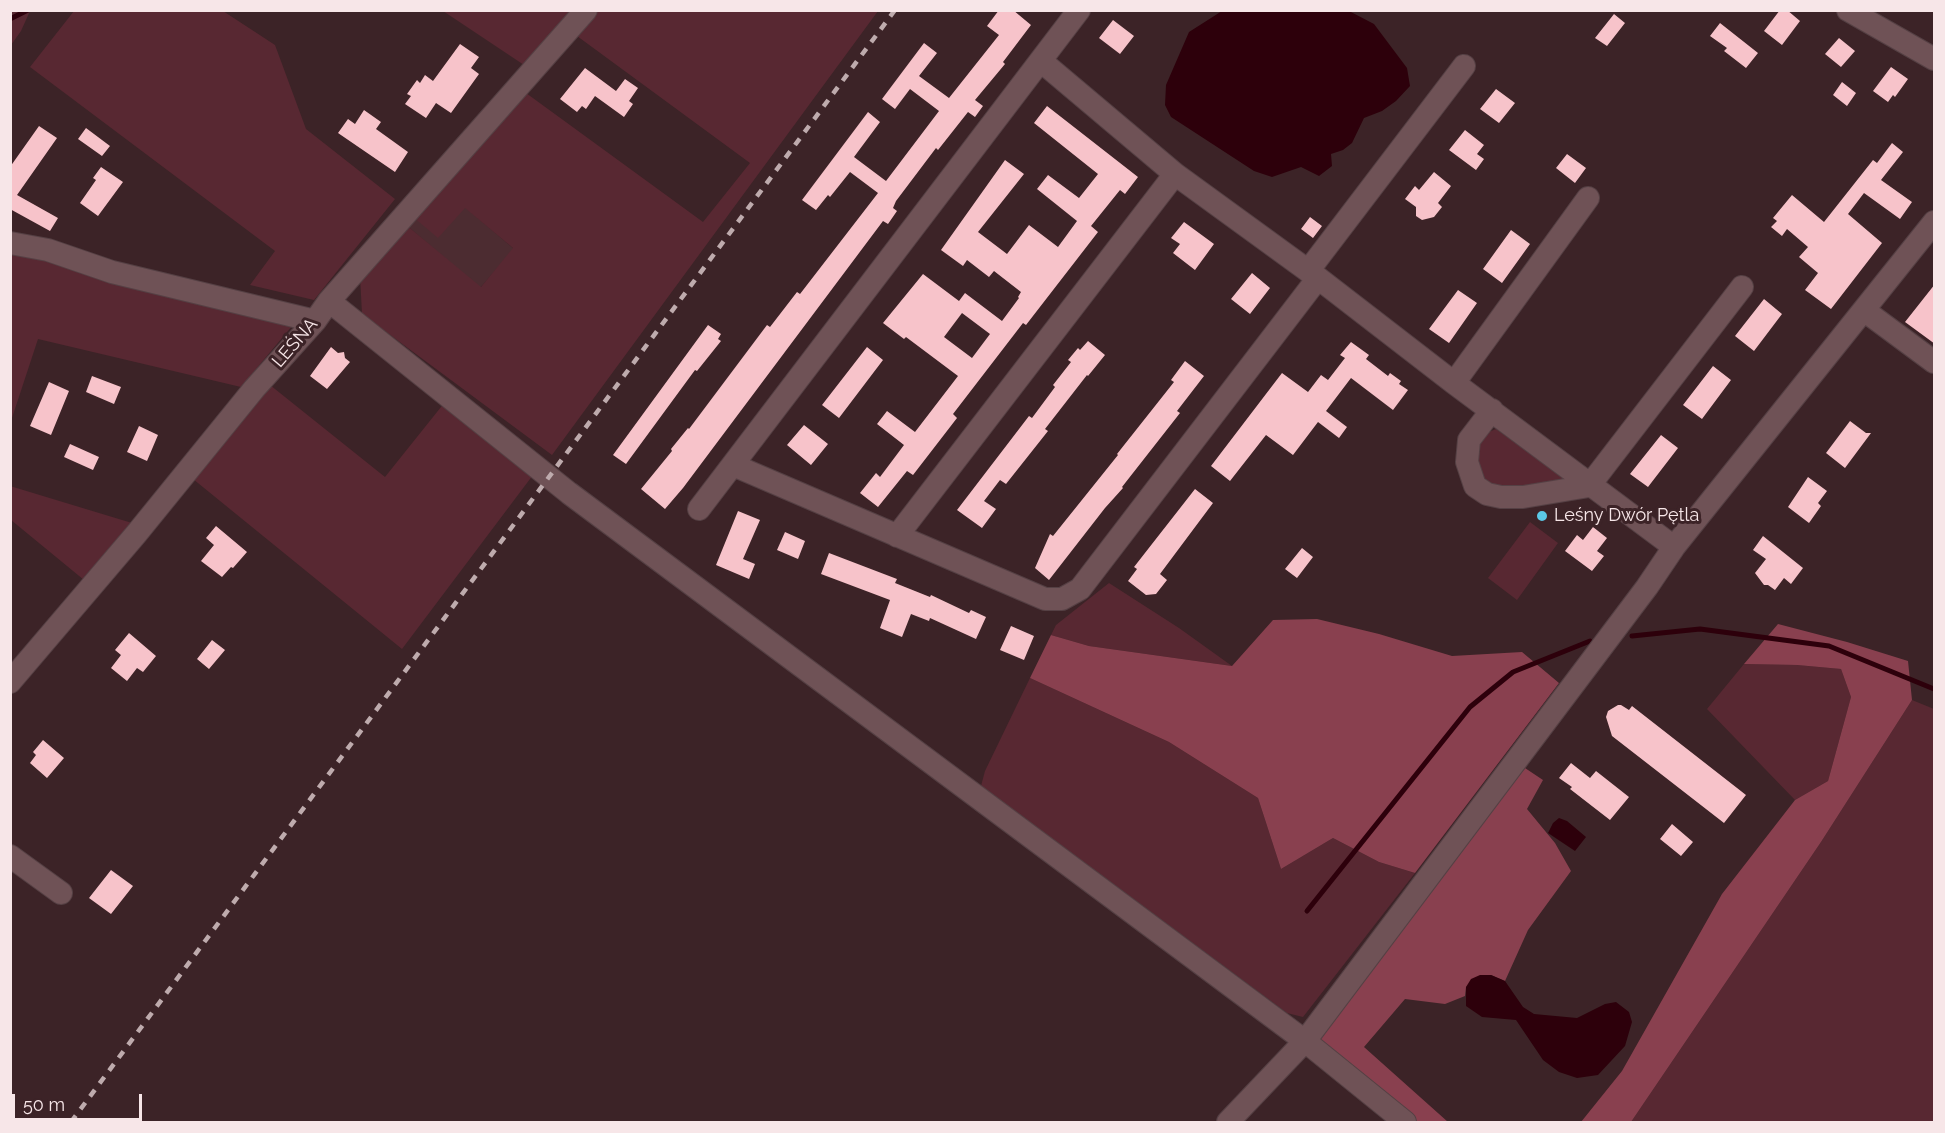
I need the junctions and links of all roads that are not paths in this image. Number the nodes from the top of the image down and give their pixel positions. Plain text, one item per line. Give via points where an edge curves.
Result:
1 (586, 10) edge
2 (1079, 10) edge
3 (1848, 10) edge
4 (1935, 59) edge
5 (1041, 61) junction
6 (1464, 66) dead end
7 (1175, 174) junction
8 (1588, 198) dead end
9 (1935, 222) edge
10 (10, 243) edge
11 (1313, 275) junction
12 (1742, 287) dead end
13 (329, 301) junction
14 (1858, 319) junction
15 (315, 321) junction
16 (1935, 362) edge
17 (1454, 383) junction
18 (1492, 410) junction
19 (733, 465) junction
20 (1589, 486) junction
21 (699, 509) dead end
22 (897, 536) junction
23 (1674, 548) junction
24 (10, 682) edge
25 (10, 855) edge
26 (61, 893) dead end
27 (1305, 1041) junction
28 (1228, 1122) edge
29 (1405, 1122) edge

1 - 13 street, LEŚNA
2 - 5 street
3 - 4 street
5 - 7 street
5 - 19 street
6 - 11 street
7 - 11 street
7 - 22 street
8 - 17 street
9 - 14 street
10 - 15 street
11 - 17 street
11 - 22 street via 1080,589 1062,599 1045,599
12 - 20 street
13 - 15 street, LEŚNA
13 - 27 street via 569,493
14 - 16 street
14 - 23 street
15 - 24 street, LEŚNA
17 - 18 street
18 - 20 street
18 - 20 street via 1469,440 1467,462 1475,486 1501,497
19 - 21 street
19 - 22 street
20 - 23 street
23 - 27 street
25 - 26 street
27 - 28 street
27 - 29 street

